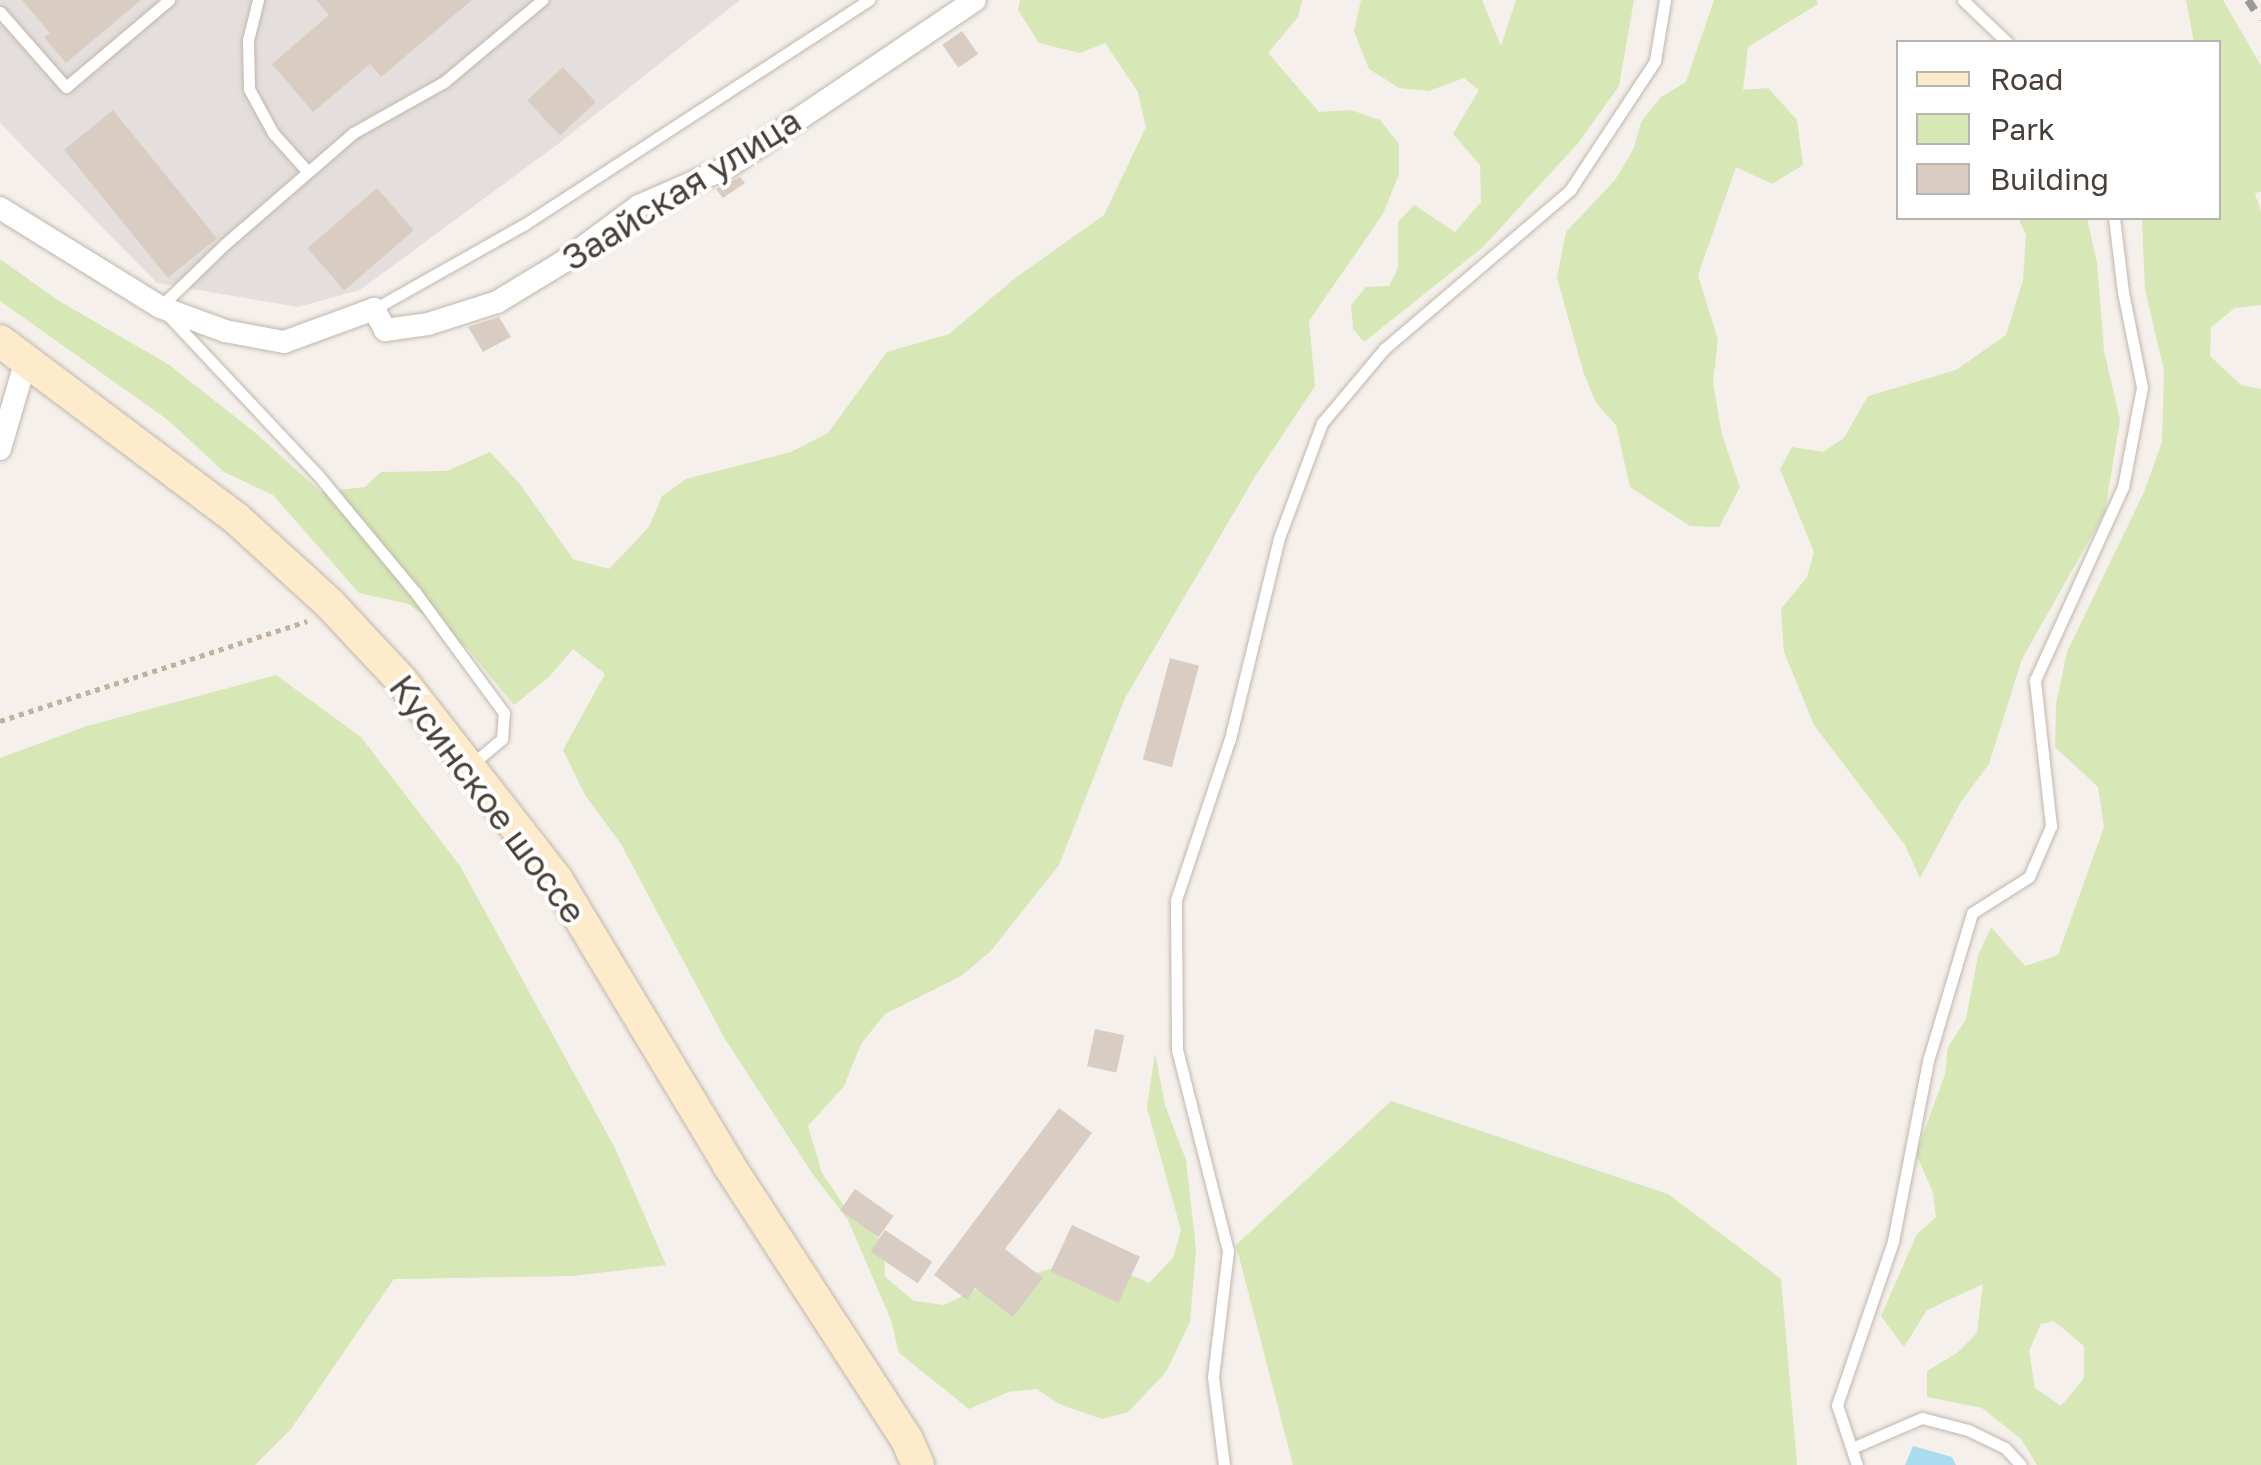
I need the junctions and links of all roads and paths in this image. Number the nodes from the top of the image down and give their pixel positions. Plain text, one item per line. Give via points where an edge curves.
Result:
1 (169, 0) edge
2 (258, 0) edge
3 (542, 0) edge
4 (870, 0) edge
5 (975, 0) edge
6 (1665, 0) edge
7 (1964, 0) edge
8 (0, 12) edge
9 (2005, 40) edge
10 (308, 172) junction
11 (0, 208) edge
12 (2114, 220) edge
13 (160, 308) junction
14 (374, 309) junction
15 (13, 351) edge
16 (0, 449) edge
17 (329, 604) junction
18 (0, 721) edge
19 (470, 765) junction
20 (1852, 1448) junction
21 (918, 1465) edge
22 (1224, 1465) edge
23 (1857, 1465) edge
24 (2020, 1465) edge

1 - 8 lane via 66,87
2 - 10 lane via 248,40 250,90 273,133
3 - 10 lane via 444,82 354,132
4 - 14 lane via 525,224
5 - 14 street, Заайская улица via 726,168 638,206 497,302 385,330
6 - 22 lane via 1655,61 1570,190 1384,348 1322,423 1279,538 1230,739 1176,900 1177,1049 1228,1251 1214,1377
7 - 9 lane
10 - 13 lane
11 - 13 street
12 - 20 lane via 2142,387 2124,487 2034,680 2051,826 2029,877 1972,913 1928,1061 1894,1242 1838,1405
13 - 14 street via 224,331 284,342
13 - 19 lane via 317,474 504,713 502,740
15 - 16 street
15 - 17 main road, Кусинское шоссе via 238,519
17 - 18 path via 305,623
17 - 19 main road, Кусинское шоссе
19 - 21 main road, Кусинское шоссе via 557,880
20 - 23 lane
20 - 24 lane via 1922,1418 1980,1436

